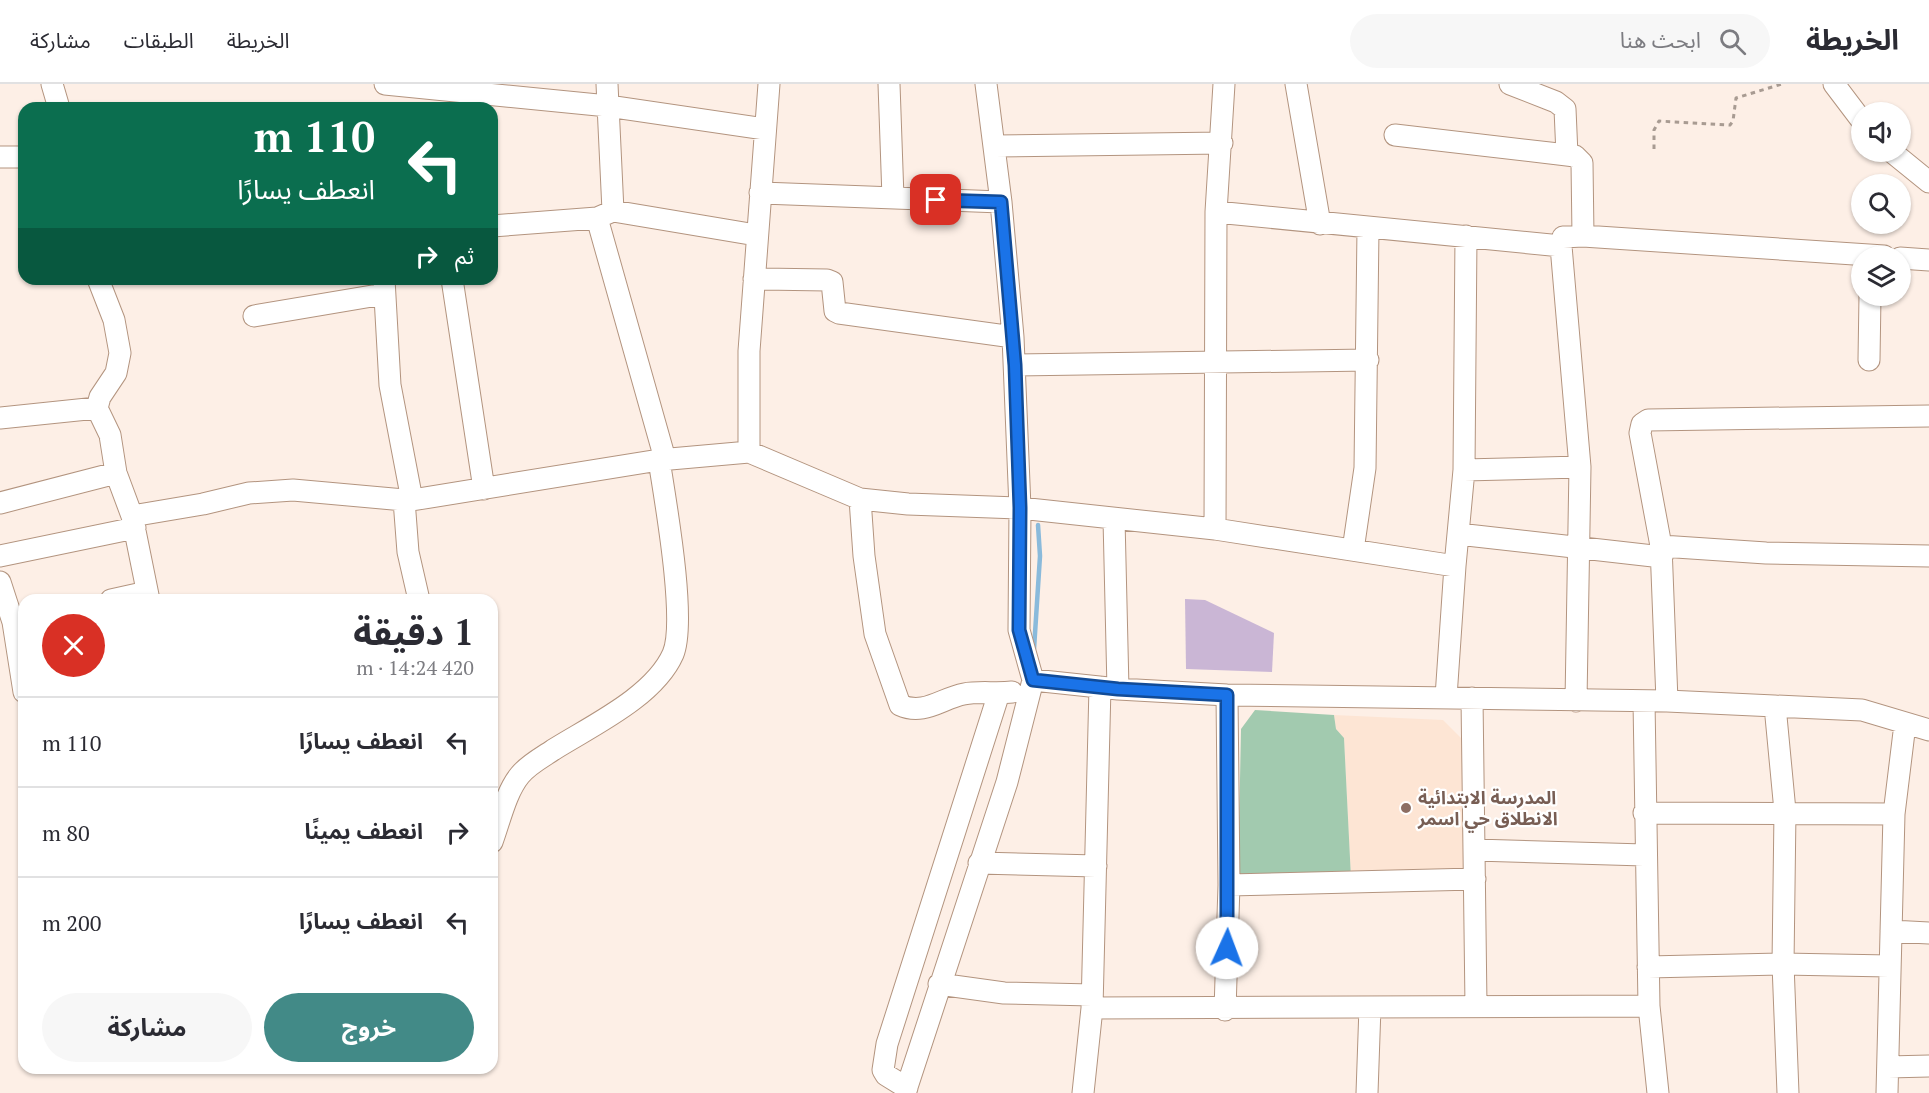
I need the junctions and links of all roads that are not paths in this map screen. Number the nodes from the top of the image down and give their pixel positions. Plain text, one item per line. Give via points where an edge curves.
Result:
1 (52, 84) edge
2 (385, 84) edge
3 (608, 84) edge
4 (769, 84) edge
5 (889, 84) edge
6 (986, 84) edge
7 (1224, 84) edge
8 (1296, 84) edge
9 (1510, 84) edge
10 (1834, 84) edge
11 (483, 89) edge
12 (56, 102) edge
13 (608, 106) junction
14 (1851, 107) edge
15 (765, 129) junction
16 (1395, 135) dead end
17 (1222, 143) junction
18 (995, 146) junction
19 (1567, 155) junction
20 (0, 157) edge
21 (18, 158) edge
22 (1904, 162) edge
23 (1929, 182) edge
24 (760, 194) junction
25 (893, 198) junction
26 (1001, 202) junction
27 (1216, 212) junction
28 (605, 214) junction
29 (1320, 224) junction
30 (498, 225) edge
31 (1368, 229) junction
32 (756, 235) junction
33 (1466, 236) junction
34 (1583, 236) junction
35 (1561, 246) junction
36 (1851, 254) edge
37 (1911, 259) edge
38 (1929, 260) edge
39 (754, 279) junction
40 (100, 285) edge
41 (453, 285) edge
42 (384, 286) edge
43 (1870, 306) edge
44 (254, 316) dead end
45 (1013, 337) junction
46 (1368, 360) junction
47 (1869, 360) dead end
48 (1213, 362) junction
49 (1015, 365) junction
50 (97, 408) junction
51 (1929, 417) edge
52 (0, 418) edge
53 (749, 452) junction
54 (662, 459) junction
55 (1580, 467) junction
56 (1464, 470) junction
57 (116, 473) junction
58 (484, 489) junction
59 (860, 499) junction
60 (408, 500) junction
61 (0, 502) edge
62 (1020, 508) junction
63 (1114, 519) junction
64 (134, 522) junction
65 (1215, 529) junction
66 (1458, 534) junction
67 (1579, 548) junction
68 (1353, 550) junction
69 (1662, 551) junction
70 (0, 556) edge
71 (1929, 556) edge
72 (1455, 566) junction
73 (0, 582) edge
74 (148, 594) edge
75 (417, 594) edge
76 (18, 619) edge
77 (1032, 685) junction
78 (1109, 688) junction
79 (999, 693) junction
80 (1227, 695) junction
81 (1446, 697) junction
82 (1472, 698) junction
83 (1576, 700) junction
84 (1644, 701) junction
85 (1667, 701) junction
86 (1775, 706) junction
87 (1905, 723) junction
88 (1929, 730) edge
89 (1785, 812) junction
90 (1644, 813) junction
91 (1894, 814) junction
92 (498, 826) edge
93 (1475, 850) junction
94 (1644, 855) junction
95 (979, 863) junction
96 (1096, 866) junction
97 (1475, 879) junction
98 (1229, 885) junction
99 (1891, 931) junction
100 (1929, 933) edge
101 (1783, 964) junction
102 (1889, 966) junction
103 (1648, 967) junction
104 (939, 984) junction
105 (1092, 1002) junction
106 (1476, 1005) junction
107 (1649, 1006) junction
108 (1370, 1007) junction
109 (1225, 1010) junction
110 (1929, 1066) edge
111 (1888, 1067) junction
112 (906, 1090) edge
113 (1083, 1093) edge
114 (1367, 1093) edge
115 (1658, 1093) edge
116 (1788, 1093) edge
117 (1887, 1093) edge

1 - 12 street
2 - 11 street
3 - 13 street
4 - 15 street
5 - 25 street
6 - 18 street
7 - 17 street
8 - 29 street
9 - 19 street via 1565,109
10 - 14 street
11 - 13 street
13 - 15 street
13 - 28 street
15 - 24 street
16 - 19 street
17 - 18 street
17 - 27 street
18 - 26 street
19 - 34 street via 1581,159 1582,163
20 - 21 street
22 - 23 street
24 - 25 street
24 - 32 street
25 - 26 street
26 - 45 street
27 - 29 street
27 - 48 street
28 - 30 street
28 - 32 street
28 - 54 street
29 - 31 street
31 - 33 street
31 - 46 street
32 - 39 street
33 - 35 street
33 - 56 street
34 - 35 street via 1563,237
34 - 36 street
35 - 55 street
37 - 38 street
39 - 45 street via 827,280 832,282 833,304 839,313
39 - 53 street
40 - 50 street via 114,320 120,353 116,373
41 - 58 street
42 - 44 street
42 - 60 street via 390,385
43 - 47 street
45 - 49 street
46 - 48 street
46 - 68 street via 1365,468
48 - 49 street
48 - 65 street
49 - 62 street
50 - 52 street
50 - 57 street via 110,435
51 - 69 street via 1648,420 1641,424 1640,433
53 - 54 street
53 - 59 street
54 - 58 street
54 - 92 street via 678,629 674,654 657,679 620,709 520,774
55 - 56 street
55 - 67 street
56 - 66 street
57 - 61 street
57 - 64 street
58 - 60 street
59 - 62 street
59 - 79 street via 875,634 900,705 921,709 961,694
60 - 64 street via 293,490 249,493
60 - 75 street via 408,552
62 - 63 street
62 - 77 street via 1019,630
63 - 65 street
63 - 78 street
64 - 70 street
64 - 74 street
65 - 68 street
66 - 67 street
66 - 72 street
67 - 69 street
67 - 83 street
68 - 72 street
69 - 71 street
69 - 85 street
72 - 81 street
73 - 76 street
77 - 78 street
77 - 79 street
77 - 95 street
78 - 80 street
78 - 96 street
79 - 112 street via 887,1044 883,1070
80 - 81 street
80 - 98 street
81 - 82 street
82 - 83 street
82 - 93 street
83 - 84 street
84 - 85 street
84 - 90 street
85 - 86 street
86 - 87 street via 1862,710
86 - 89 street
87 - 88 street
87 - 91 street
89 - 90 street
89 - 91 street
89 - 101 street
90 - 94 street
91 - 99 street
93 - 94 street
93 - 97 street
94 - 103 street
95 - 96 street
95 - 104 street
96 - 105 street
97 - 98 street
97 - 106 street
98 - 109 street
99 - 100 street
99 - 102 street
101 - 102 street
101 - 103 street
101 - 116 street
102 - 111 street
103 - 107 street
104 - 105 street
104 - 112 street
105 - 109 street
105 - 113 street
106 - 107 street
106 - 108 street
107 - 115 street
108 - 109 street
108 - 114 street
110 - 111 street
111 - 117 street

